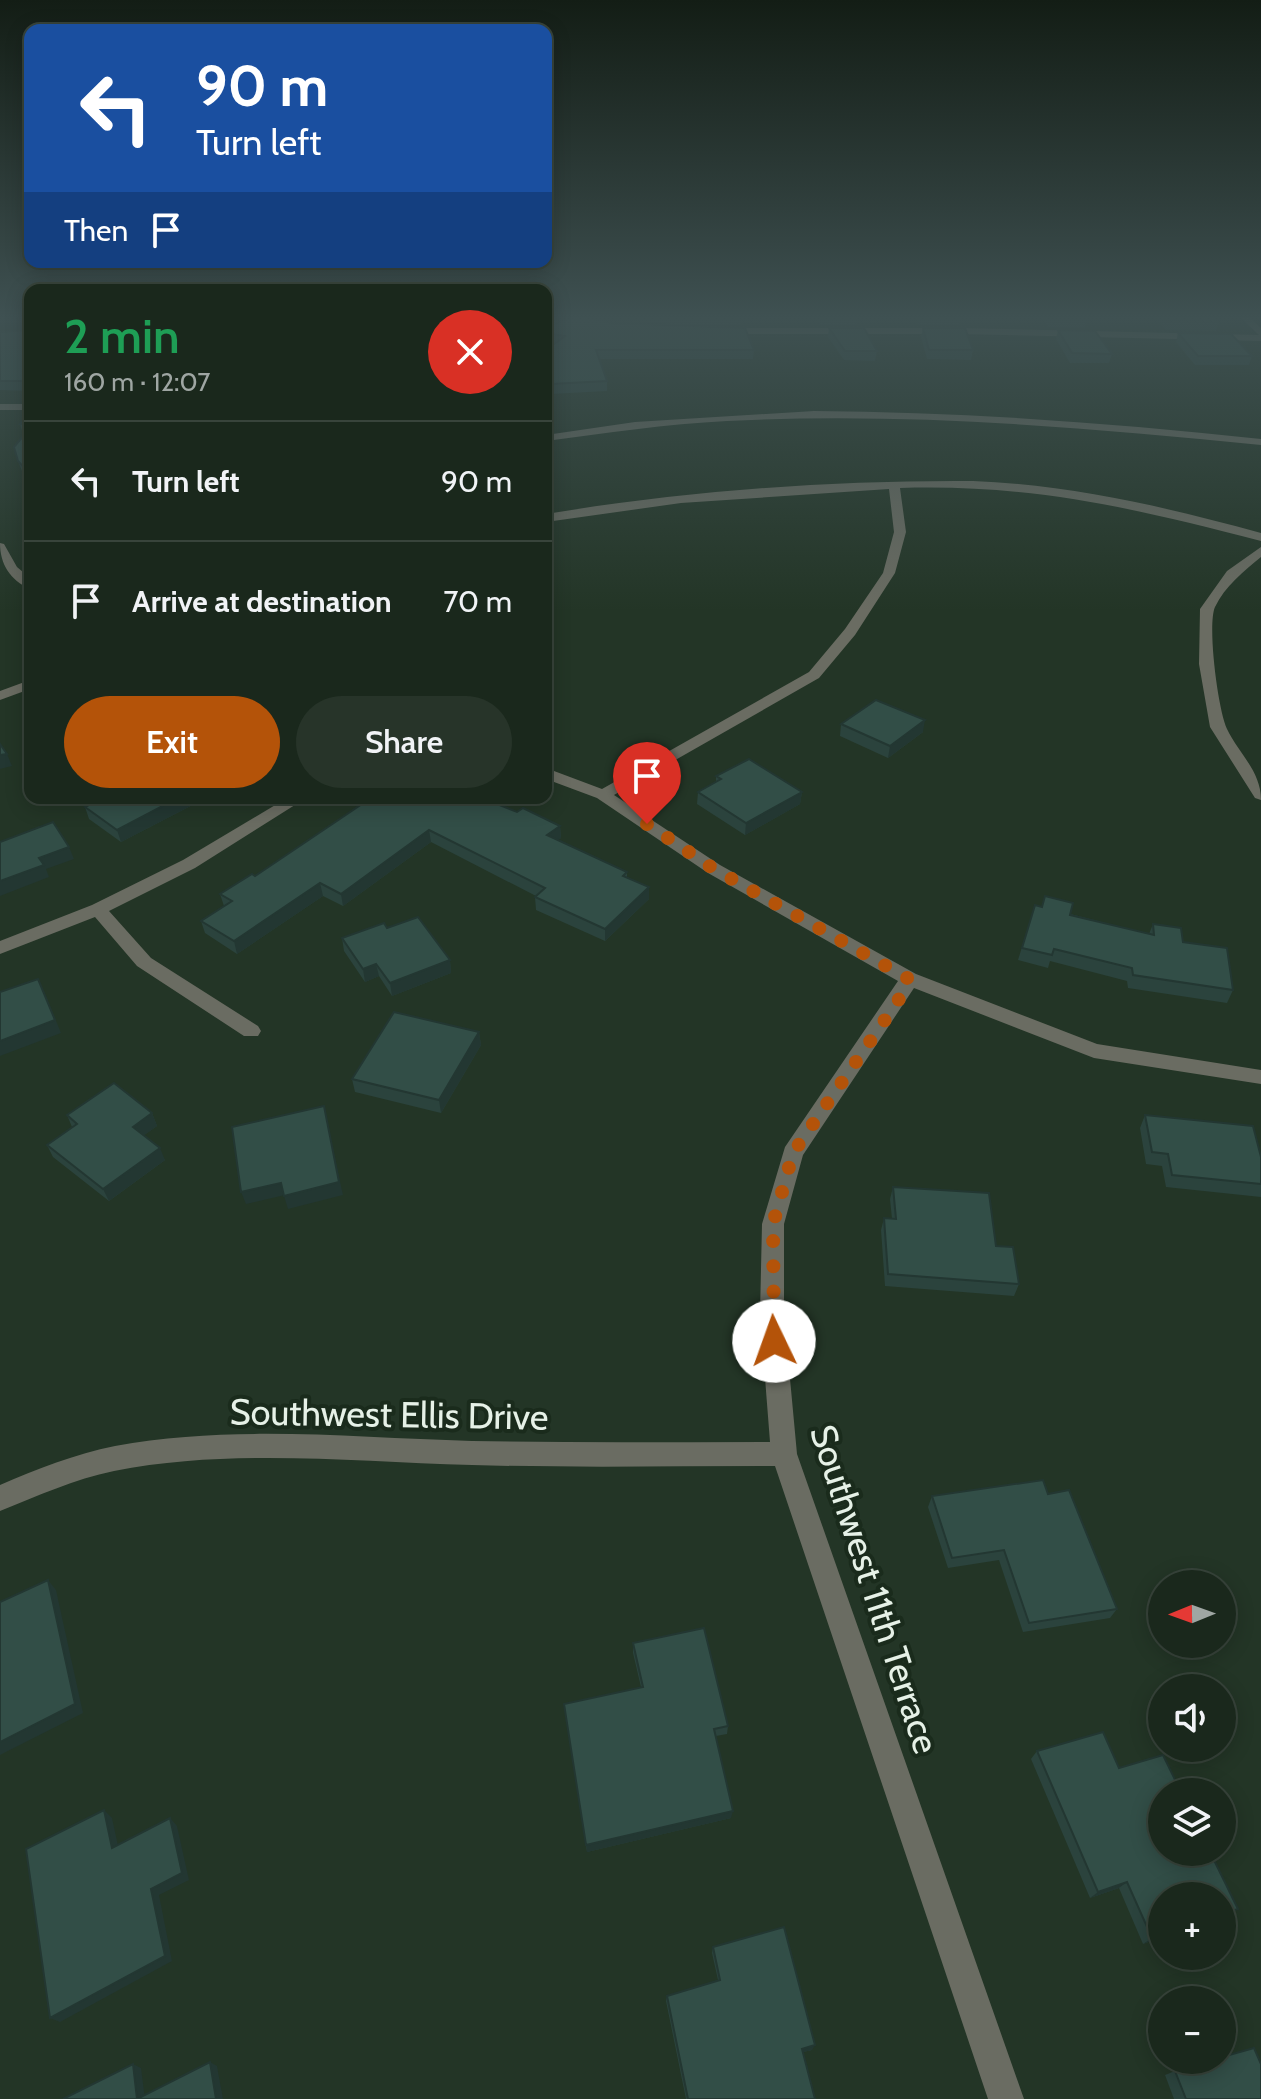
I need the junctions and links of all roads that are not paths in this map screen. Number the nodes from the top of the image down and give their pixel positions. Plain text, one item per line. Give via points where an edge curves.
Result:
1 (862, 415) edge
2 (908, 415) edge
3 (552, 437) edge
4 (1261, 442) edge
5 (894, 486) junction
6 (552, 517) edge
7 (1261, 537) edge
8 (0, 547) edge
9 (1261, 551) edge
10 (6, 570) edge
11 (24, 581) edge
12 (24, 686) edge
13 (0, 696) edge
14 (552, 775) edge
15 (603, 795) junction
16 (1261, 795) edge
17 (288, 804) edge
18 (98, 909) junction
19 (0, 948) edge
20 (909, 979) junction
21 (251, 1031) dead end
22 (1261, 1077) edge
23 (784, 1454) junction
24 (0, 1498) edge
25 (1006, 2099) edge

1 - 3 street via 672,422
2 - 4 street via 1081,423
5 - 6 street via 712,496
5 - 7 street via 1064,491
5 - 15 street via 900,532 889,573 814,675
8 - 10 street
9 - 16 street via 1232,574 1207,609 1206,664 1218,727
10 - 11 street
12 - 13 street
14 - 15 street
15 - 20 street via 714,869
17 - 18 street via 189,864
18 - 19 street
18 - 21 street via 144,962
20 - 22 street via 1094,1051
20 - 23 street, Southwest 11th Terrace via 793,1153 773,1224 772,1314
23 - 24 street, Southwest Ellis Drive via 222,1446 122,1456 22,1486
23 - 25 street, Southwest 11th Terrace

